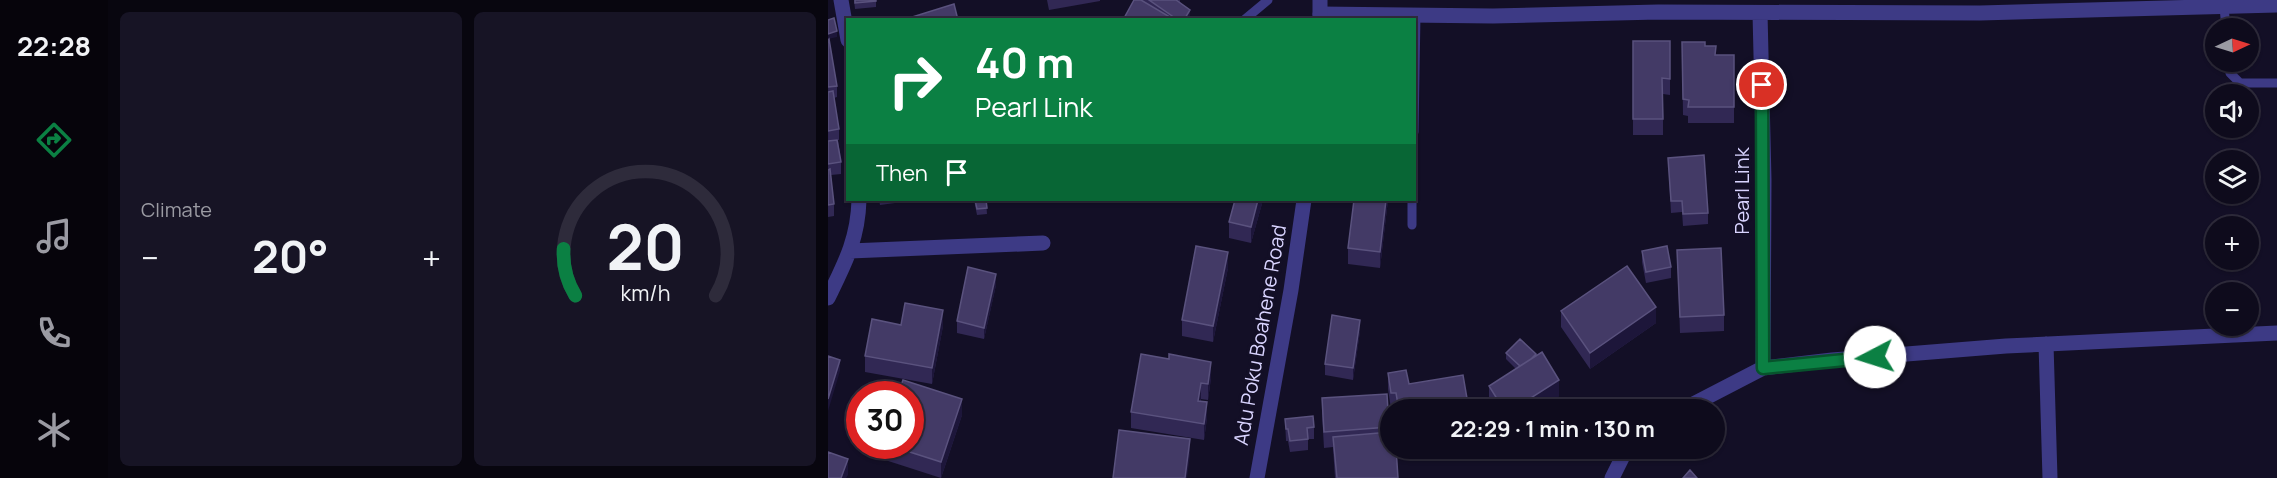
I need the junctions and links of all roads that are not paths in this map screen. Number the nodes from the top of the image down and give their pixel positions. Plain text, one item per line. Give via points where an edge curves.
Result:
1 (841, 0) edge
2 (1268, 0) edge
3 (2277, 5) edge
4 (1658, 6) edge
5 (2224, 7) junction
6 (1320, 11) edge
7 (1760, 13) junction
8 (1416, 15) junction
9 (1246, 18) edge
10 (1416, 18) edge
11 (2225, 18) edge
12 (846, 29) edge
13 (2230, 72) edge
14 (2277, 83) edge
15 (859, 201) edge
16 (1304, 201) edge
17 (1412, 201) edge
18 (1412, 225) dead end
19 (1043, 243) dead end
20 (850, 251) junction
21 (828, 298) edge
22 (2277, 333) edge
23 (2046, 344) junction
24 (1763, 368) junction
25 (1703, 399) edge
26 (1622, 459) edge
27 (1257, 478) edge
28 (1612, 478) edge
29 (2050, 478) edge

1 - 12 street
2 - 9 lane
3 - 5 street
4 - 7 street
4 - 8 street via 1493,16
5 - 7 street
5 - 11 lane
6 - 8 street
7 - 24 street, Pearl Link
8 - 10 lane
13 - 14 lane via 2240,83
15 - 20 street via 858,225
16 - 27 street, Adu Poku Boahene Road
17 - 18 lane
19 - 20 street
20 - 21 street
22 - 23 street
23 - 24 street
23 - 29 street
24 - 25 street
26 - 28 street

